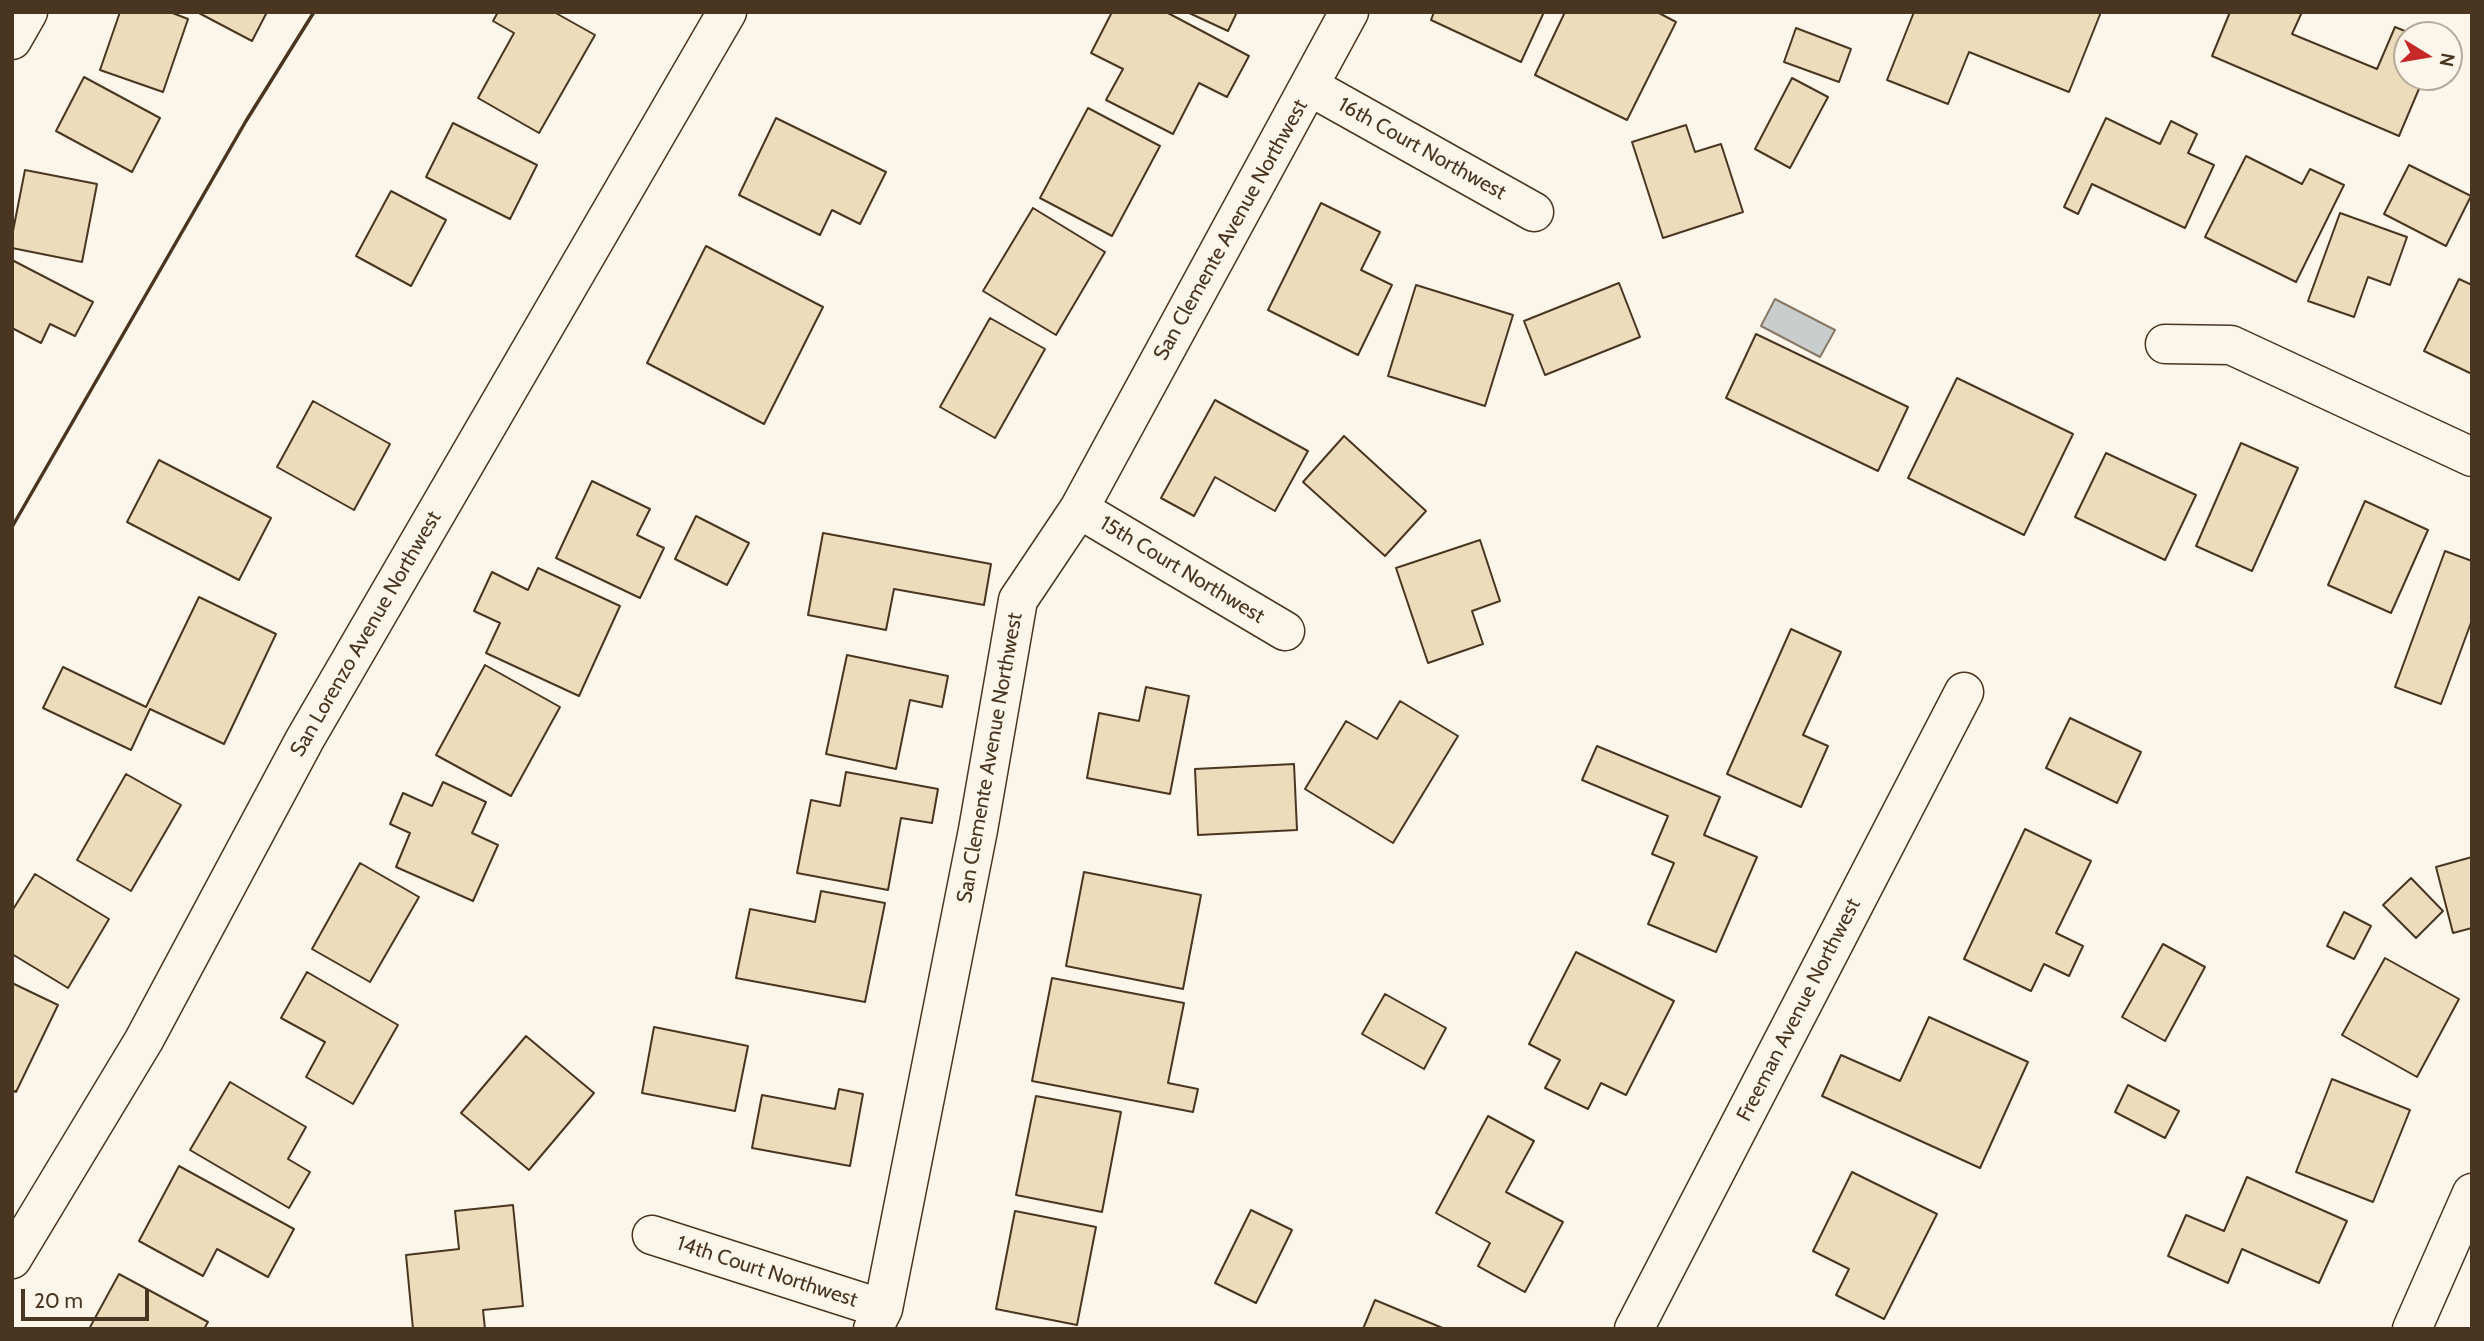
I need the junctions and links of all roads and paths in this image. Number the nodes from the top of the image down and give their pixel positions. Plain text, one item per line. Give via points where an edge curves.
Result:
1 (28, 12) edge
2 (727, 12) edge
3 (1349, 12) edge
4 (12, 40) edge
5 (1309, 86) junction
6 (1534, 212) dead end
7 (2165, 344) dead end
8 (2472, 457) edge
9 (1079, 509) junction
10 (1285, 631) dead end
11 (1964, 692) dead end
12 (2472, 1193) edge
13 (652, 1235) dead end
14 (12, 1259) edge
15 (878, 1319) edge
16 (1634, 1329) edge
17 (2412, 1329) edge

1 - 4 street
2 - 14 street, San Lorenzo Avenue Northwest via 305,739 144,1040
3 - 5 street, San Clemente Avenue Northwest
5 - 6 street, 16th Court Northwest
5 - 9 street, San Clemente Avenue Northwest
7 - 8 street via 2231,345
9 - 10 street, 15th Court Northwest
9 - 15 street, San Clemente Avenue Northwest via 1018,600 978,830
11 - 16 street, Freeman Avenue Northwest
12 - 17 street
13 - 15 street, 14th Court Northwest

